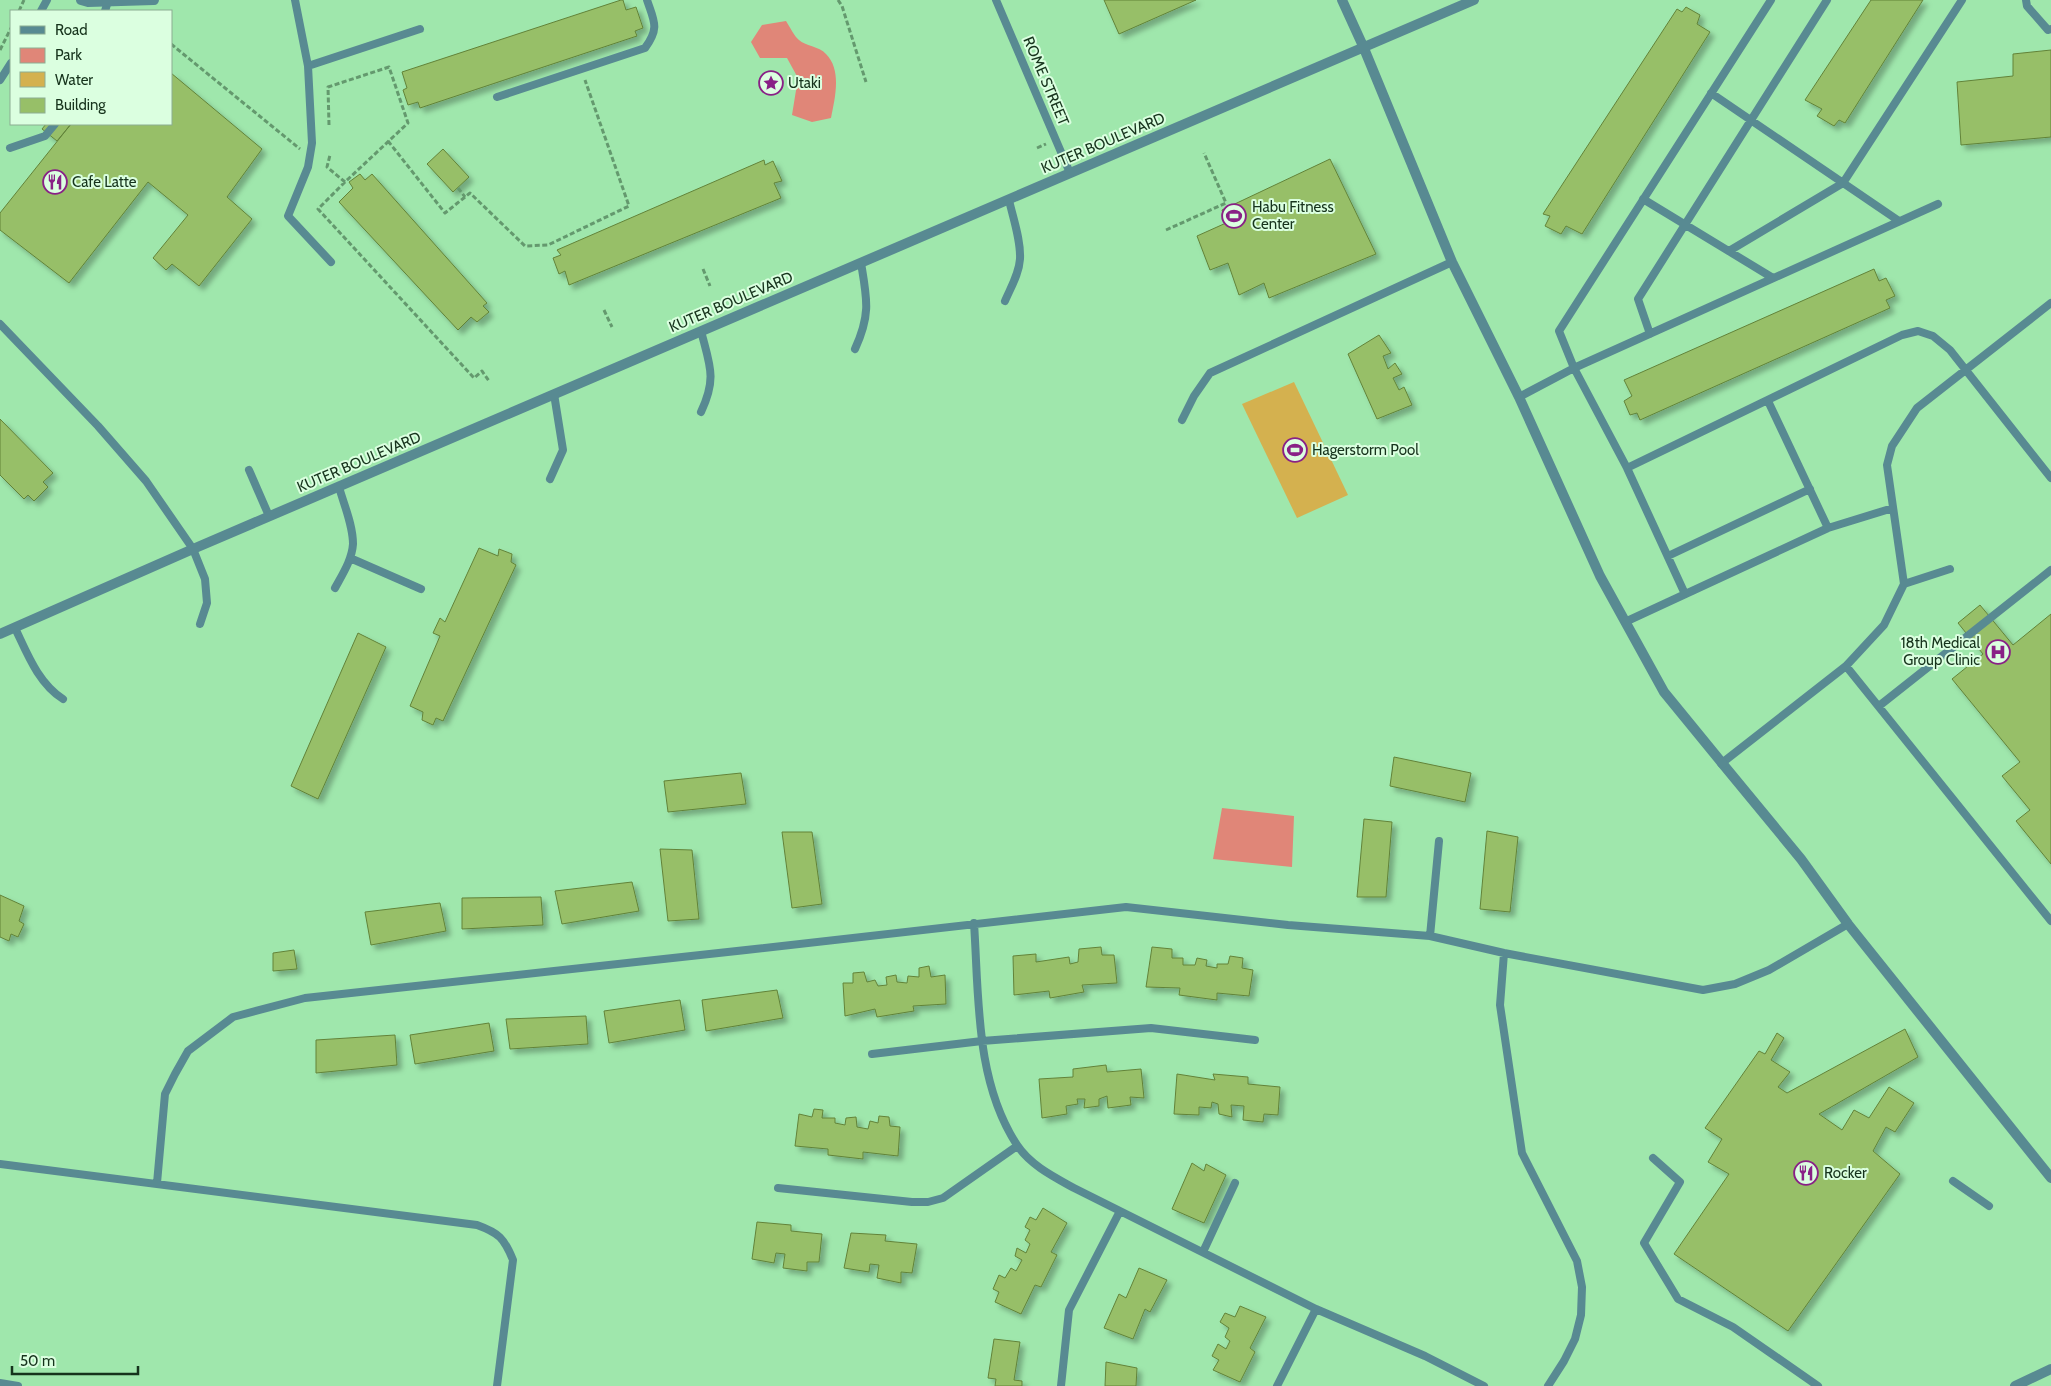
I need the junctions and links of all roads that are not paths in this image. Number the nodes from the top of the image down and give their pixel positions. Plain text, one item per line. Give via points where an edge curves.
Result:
1 (81, 0) edge
2 (154, 0) edge
3 (295, 0) edge
4 (647, 0) edge
5 (996, 0) edge
6 (1342, 0) edge
7 (1474, 0) edge
8 (1771, 0) edge
9 (1828, 0) edge
10 (1962, 0) edge
11 (2026, 0) edge
12 (106, 6) edge
13 (420, 29) dead end
14 (2051, 29) edge
15 (1363, 46) junction
16 (10, 65) edge
17 (308, 66) junction
18 (0, 80) edge
19 (1711, 93) junction
20 (498, 97) dead end
21 (1750, 120) junction
22 (54, 125) edge
23 (10, 148) dead end
24 (1070, 173) junction
25 (1843, 184) junction
26 (1643, 199) junction
27 (1009, 200) junction
28 (1938, 204) dead end
29 (1899, 222) junction
30 (1685, 225) junction
31 (1729, 251) junction
32 (331, 262) dead end
33 (1452, 262) junction
34 (861, 263) junction
35 (1773, 278) junction
36 (1005, 301) dead end
37 (2051, 303) edge
38 (0, 324) edge
39 (701, 331) junction
40 (1650, 334) junction
41 (855, 349) dead end
42 (1574, 368) junction
43 (1966, 370) junction
44 (554, 394) junction
45 (1519, 397) junction
46 (1768, 401) junction
47 (702, 412) dead end
48 (1182, 420) dead end
49 (1627, 468) junction
50 (249, 470) dead end
51 (2051, 478) edge
52 (550, 479) dead end
53 (339, 487) junction
54 (1810, 489) junction
55 (1894, 508) junction
56 (269, 516) junction
57 (1828, 528) junction
58 (193, 549) junction
59 (1668, 556) junction
60 (350, 558) junction
61 (1950, 569) dead end
62 (2051, 570) edge
63 (1904, 584) junction
64 (335, 588) dead end
65 (421, 589) dead end
66 (1685, 594) junction
67 (1624, 622) junction
68 (200, 624) dead end
69 (15, 628) junction
70 (0, 634) edge
71 (1846, 666) junction
72 (62, 699) dead end
73 (1879, 706) junction
74 (1722, 763) junction
75 (1439, 841) dead end
76 (2051, 921) edge
77 (974, 923) junction
78 (1848, 924) junction
79 (1430, 936) junction
80 (1504, 953) junction
81 (1255, 1040) dead end
82 (982, 1041) junction
83 (872, 1054) dead end
84 (1017, 1146) junction
85 (1653, 1158) dead end
86 (0, 1164) edge
87 (2051, 1178) edge
88 (1953, 1181) dead end
89 (157, 1183) junction
90 (1235, 1183) dead end
91 (778, 1188) dead end
92 (1989, 1206) dead end
93 (1120, 1211) junction
94 (1203, 1252) junction
95 (1316, 1309) junction
96 (2051, 1369) edge
97 (0, 1384) edge
98 (18, 1386) edge
99 (497, 1386) edge
100 (1061, 1386) edge
101 (1277, 1386) edge
102 (1484, 1386) edge
103 (1548, 1386) edge
104 (1818, 1386) edge
105 (2015, 1386) edge

1 - 12 street
2 - 12 street
3 - 17 lane
4 - 20 lane via 656,25 645,48
5 - 24 lane, ROME STREET
6 - 15 street
7 - 15 street, KUTER BOULEVARD
8 - 19 lane
9 - 21 lane
10 - 25 lane
11 - 14 lane via 2027,6 2048,30
13 - 17 lane
15 - 24 street, KUTER BOULEVARD
15 - 33 street
16 - 18 lane
17 - 32 lane via 312,143 308,167 288,216
19 - 21 lane
19 - 26 lane
21 - 25 lane
21 - 30 lane
22 - 23 lane via 45,136
24 - 27 street, KUTER BOULEVARD
25 - 29 lane
25 - 31 lane
26 - 30 lane
26 - 42 lane via 1559,332
27 - 34 street, KUTER BOULEVARD
27 - 36 lane via 1020,258
28 - 29 lane
29 - 35 lane
30 - 31 lane
30 - 40 lane via 1638,299
31 - 35 lane
33 - 45 street
33 - 48 lane via 1210,373
34 - 39 street, KUTER BOULEVARD
34 - 41 lane via 867,316
35 - 40 lane
37 - 43 lane
38 - 58 lane via 146,481
39 - 44 street, KUTER BOULEVARD
39 - 47 lane via 712,384
40 - 42 lane
42 - 45 lane
42 - 49 lane
43 - 46 lane via 1933,336 1918,331 1902,335
43 - 51 lane
43 - 55 lane via 1918,408 1892,446 1887,464
44 - 52 lane via 563,450
44 - 53 street, KUTER BOULEVARD
45 - 67 street
46 - 49 lane
46 - 54 lane
49 - 59 lane
50 - 56 lane
53 - 56 street, KUTER BOULEVARD
53 - 60 lane via 352,528
54 - 57 lane
54 - 59 lane
55 - 57 lane
55 - 63 lane
56 - 58 street, KUTER BOULEVARD
57 - 66 lane
58 - 68 lane via 206,579 207,603
58 - 69 street, KUTER BOULEVARD
59 - 66 lane
60 - 64 lane
60 - 65 lane
61 - 63 lane
62 - 73 lane
63 - 71 lane via 1884,624
66 - 67 lane
67 - 74 street via 1664,692
69 - 70 street, KUTER BOULEVARD
69 - 72 lane via 42,680
71 - 73 lane
71 - 74 lane
73 - 76 lane
74 - 78 street via 1801,859
75 - 79 lane
77 - 79 lane via 1126,907 1288,925
77 - 82 lane
77 - 89 lane via 305,998 234,1017 188,1052 174,1074 165,1094
78 - 80 lane via 1769,970 1736,984 1703,990
78 - 87 street
79 - 80 lane
80 - 103 lane via 1500,1005 1522,1153 1577,1261 1582,1288 1581,1315 1574,1339
81 - 82 lane via 1151,1028
82 - 83 lane
82 - 84 lane via 990,1084 1001,1116
84 - 91 lane via 943,1198 928,1202
84 - 93 lane via 1040,1168
85 - 104 lane via 1680,1182 1644,1243 1678,1299 1733,1327
86 - 89 lane
88 - 92 lane
89 - 99 lane via 478,1225 496,1232 506,1243 513,1260
90 - 94 lane
93 - 94 lane
93 - 100 lane via 1069,1310
94 - 95 lane
95 - 101 lane
95 - 102 lane via 1425,1356
96 - 105 street
97 - 98 lane

